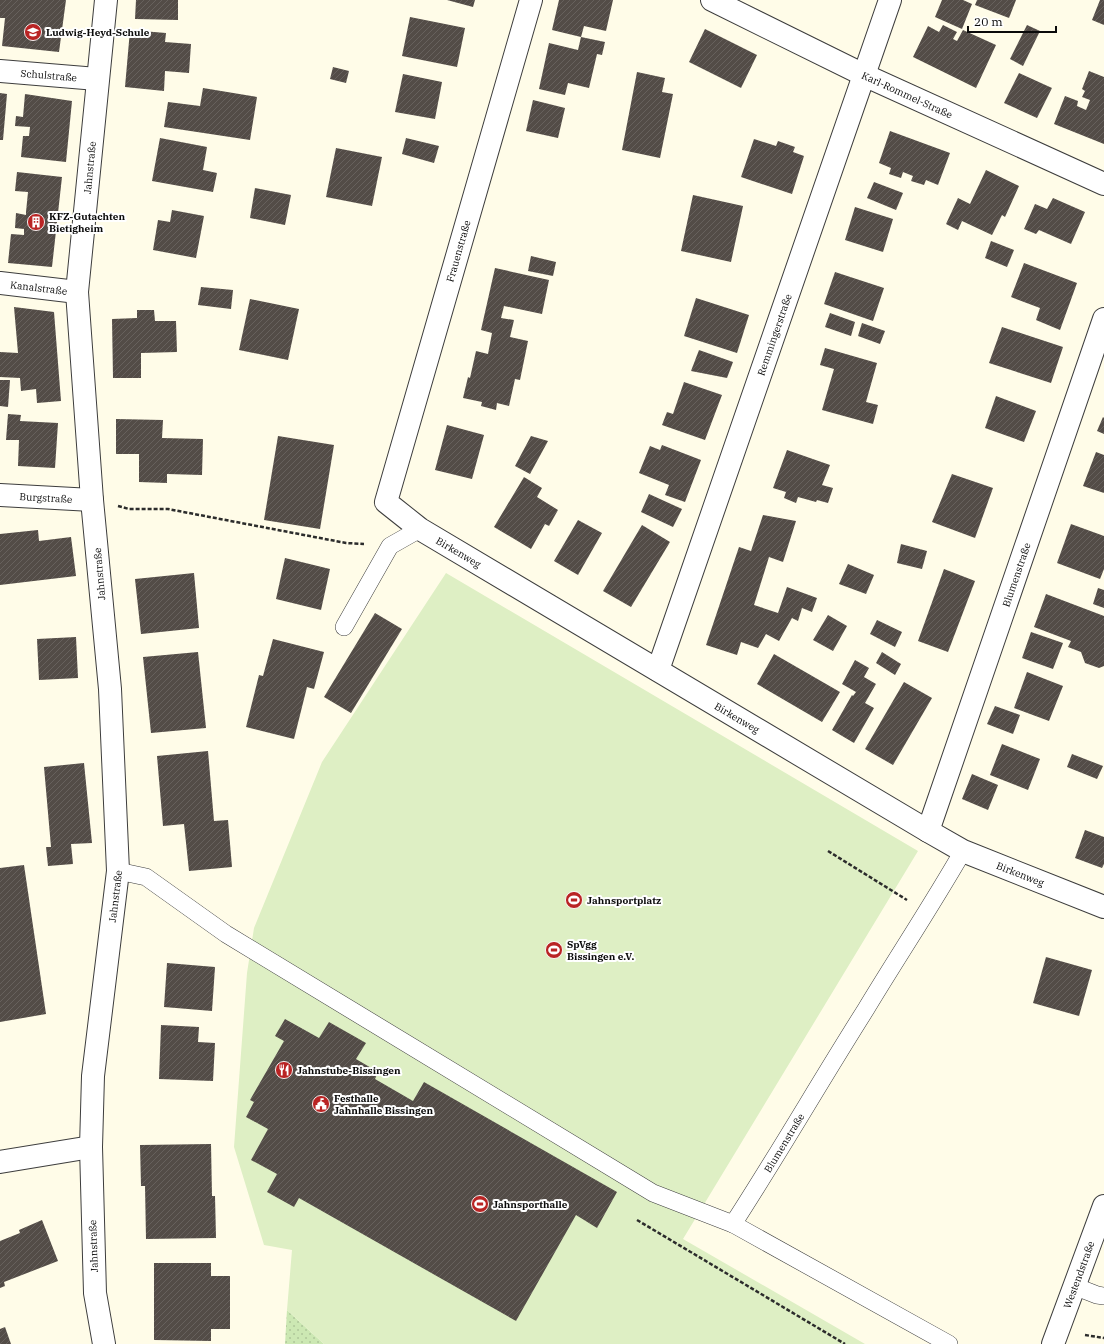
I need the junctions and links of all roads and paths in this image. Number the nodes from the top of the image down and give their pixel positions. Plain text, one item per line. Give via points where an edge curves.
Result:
1 (106, 0) edge
2 (530, 0) edge
3 (712, 0) edge
4 (890, 0) edge
5 (0, 71) edge
6 (864, 75) junction
7 (97, 79) junction
8 (1104, 184) edge
9 (0, 283) edge
10 (77, 292) junction
11 (1104, 319) edge
12 (0, 495) edge
13 (92, 500) junction
14 (386, 502) joint
15 (420, 529) junction
16 (390, 546) junction
17 (344, 627) dead end
18 (658, 670) junction
19 (928, 832) junction
20 (828, 851) dead end
21 (963, 851) junction
22 (118, 871) junction
23 (1104, 907) edge
24 (928, 912) junction
25 (91, 1147) junction
26 (0, 1162) edge
27 (1104, 1206) edge
28 (637, 1220) dead end
29 (733, 1224) junction
30 (1074, 1286) junction
31 (1104, 1296) edge
32 (104, 1344) edge
33 (845, 1344) edge
34 (949, 1344) edge
35 (1053, 1344) edge

1 - 7 street, Jahnstraße
2 - 14 street, Frauenstraße
3 - 6 street, Karl-Rommel-Straße
4 - 6 street, Remmingerstraße
5 - 7 street, Schulstraße
6 - 8 street, Karl-Rommel-Straße
6 - 18 street, Remmingerstraße
7 - 10 street, Jahnstraße
9 - 10 street, Kanalstraße
10 - 13 street, Jahnstraße
11 - 19 street, Blumenstraße
12 - 13 street, Burgstraße
13 - 16 path via 129,509 168,509 346,543
13 - 22 street, Jahnstraße via 110,689
14 - 15 street, Birkenweg
15 - 16 lane
15 - 18 street, Birkenweg
16 - 17 lane
18 - 19 street, Birkenweg
19 - 21 street, Birkenweg
20 - 24 path
21 - 23 street, Birkenweg
21 - 24 lane, Blumenstraße
22 - 25 street, Jahnstraße via 93,1076
22 - 29 lane via 146,877 233,938 653,1193
24 - 29 lane, Blumenstraße via 865,1009 783,1147
25 - 26 street
25 - 32 street, Jahnstraße via 95,1293
27 - 30 street, Westendstraße
28 - 33 path
29 - 34 lane
30 - 31 lane
30 - 35 street, Westendstraße

